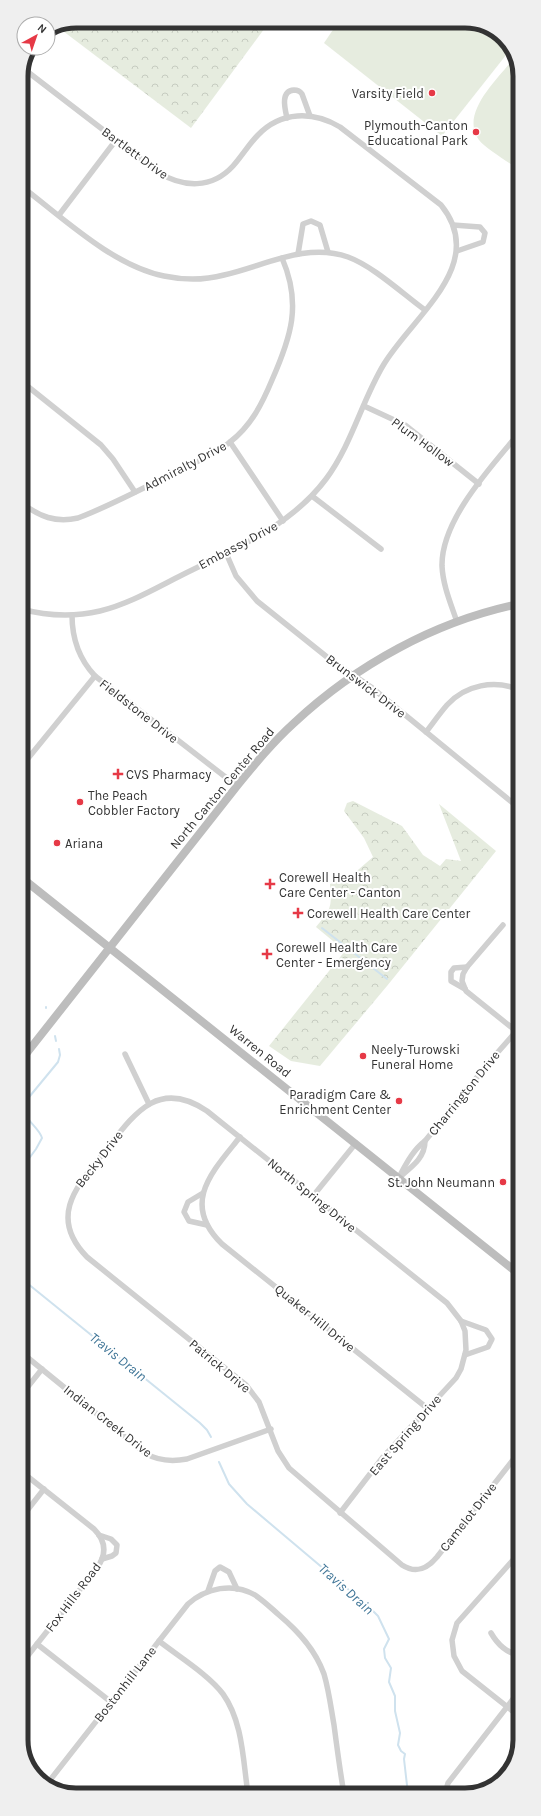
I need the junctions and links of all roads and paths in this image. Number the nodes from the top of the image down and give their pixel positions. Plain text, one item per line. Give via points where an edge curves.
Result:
1 (28, 72) edge
2 (310, 116) junction
3 (287, 118) junction
4 (116, 140) junction
5 (28, 191) edge
6 (59, 215) junction
7 (453, 225) junction
8 (456, 240) joint
9 (457, 251) junction
10 (328, 252) junction
11 (298, 254) junction
12 (282, 258) junction
13 (425, 310) junction
14 (28, 387) edge
15 (364, 406) junction
16 (513, 441) edge
17 (230, 442) junction
18 (479, 484) junction
19 (135, 492) junction
20 (312, 496) junction
21 (28, 507) edge
22 (282, 521) junction
23 (381, 549) dead end
24 (226, 553) junction
25 (513, 606) edge
26 (28, 610) edge
27 (72, 615) junction
28 (457, 622) junction
29 (95, 676) junction
30 (353, 676) junction
31 (513, 688) edge
32 (426, 732) junction
33 (28, 760) edge
34 (237, 786) junction
35 (513, 803) edge
36 (28, 883) edge
37 (503, 925) dead end
38 (110, 946) junction
39 (467, 966) junction
40 (465, 989) junction
41 (513, 1025) edge
42 (513, 1035) edge
43 (28, 1047) edge
44 (125, 1054) dead end
45 (149, 1104) junction
46 (240, 1137) junction
47 (356, 1143) junction
48 (399, 1177) junction
49 (203, 1193) junction
50 (313, 1196) junction
51 (69, 1224) joint
52 (207, 1225) junction
53 (513, 1269) edge
54 (461, 1321) junction
55 (466, 1339) joint
56 (465, 1355) junction
57 (28, 1358) edge
58 (42, 1369) junction
59 (28, 1386) edge
60 (427, 1408) junction
61 (271, 1429) junction
62 (513, 1460) edge
63 (28, 1477) edge
64 (44, 1489) junction
65 (28, 1509) edge
66 (340, 1513) junction
67 (100, 1535) junction
68 (102, 1559) junction
69 (513, 1561) edge
70 (408, 1569) joint
71 (237, 1589) junction
72 (208, 1591) junction
73 (491, 1633) dead end
74 (159, 1641) junction
75 (37, 1644) junction
76 (513, 1653) edge
77 (28, 1656) edge
78 (513, 1699) edge
79 (111, 1702) junction
80 (507, 1707) junction
81 (513, 1712) edge
82 (50, 1780) edge
83 (247, 1788) edge
84 (343, 1788) edge
85 (446, 1788) edge

1 - 4 street, Bartlett Drive
2 - 3 street, Bartlett Drive
2 - 3 street via 302,94 293,90 285,98
2 - 7 street, Bartlett Drive via 330,121 340,127 433,197 445,210
3 - 4 street, Bartlett Drive via 269,125 259,134 226,173 199,184 183,183 167,177
4 - 6 street
5 - 6 street
6 - 12 street via 118,259 164,276 192,279 216,277
7 - 8 street, Bartlett Drive
7 - 9 street via 480,227 485,233 483,242
8 - 9 street, Embassy Drive
9 - 13 street, Embassy Drive via 450,276
10 - 11 street
10 - 11 street via 320,225 311,220 303,224
10 - 13 street via 348,257 367,266
11 - 12 street
12 - 17 street, Admiralty Drive via 293,298 289,339 259,408 245,428
13 - 15 street, Embassy Drive via 384,364
14 - 19 street via 101,446
15 - 18 street, Plum Hollow via 405,426
15 - 20 street, Embassy Drive via 337,463
16 - 18 street
17 - 19 street, Admiralty Drive
17 - 22 street
18 - 28 street via 455,518 444,550 442,566 445,588
19 - 21 street, Admiralty Drive via 90,514 70,520 47,518
20 - 22 street, Embassy Drive
20 - 23 street
22 - 24 street, Embassy Drive via 262,535
24 - 27 street, Embassy Drive via 124,603 101,611
24 - 30 street, Brunswick Drive via 236,576 252,596
25 - 28 main road, North Canton Center Road
26 - 27 street, Embassy Drive
27 - 29 street, Fieldstone Drive via 72,630 77,648
28 - 30 main road, North Canton Center Road via 406,645
29 - 33 street
29 - 34 street, Fieldstone Drive
30 - 32 street, Brunswick Drive via 376,691
30 - 34 main road, North Canton Center Road via 294,723
31 - 32 street via 493,684 465,691 447,705
32 - 35 street, Brunswick Drive
34 - 38 main road, North Canton Center Road
36 - 38 main road, Warren Road
37 - 39 street
38 - 43 main road, North Canton Center Road
38 - 47 main road, Warren Road
39 - 40 street via 462,977
39 - 40 street via 454,968 450,976 451,981
40 - 41 street
42 - 48 street, Charrington Drive via 420,1145
44 - 45 street
45 - 46 street, North Spring Drive via 170,1098 192,1102
45 - 51 street, Becky Drive via 131,1118 78,1186 69,1205
46 - 49 street, Quaker Hill Drive via 210,1174
46 - 50 street, North Spring Drive
47 - 48 main road, Warren Road
47 - 50 street
48 - 53 main road, Warren Road
49 - 52 street, Quaker Hill Drive via 203,1210
49 - 52 street via 188,1202 184,1212 189,1220
50 - 54 street, North Spring Drive via 447,1303
51 - 61 street, Patrick Drive via 71,1236 87,1257 246,1385 259,1402
52 - 60 street, Quaker Hill Drive via 222,1244
54 - 55 street, North Spring Drive
54 - 56 street via 486,1330 492,1339 488,1347
55 - 56 street, East Spring Drive
56 - 60 street, East Spring Drive via 456,1378
57 - 58 street, Indian Creek Drive
58 - 59 street
58 - 61 street, Indian Creek Drive via 145,1453 160,1460 187,1459
60 - 66 street, East Spring Drive via 383,1457
61 - 66 street, Patrick Drive via 278,1451 289,1468
62 - 70 street, Camelot Drive via 432,1563 418,1570
63 - 64 street
64 - 65 street
64 - 67 street
66 - 70 street, Patrick Drive
67 - 68 street, Fox Hills Road via 104,1548
67 - 68 street via 111,1539 117,1545 116,1553
68 - 75 street, Fox Hills Road
69 - 80 street via 464,1614 457,1623 453,1635 454,1656 462,1671
71 - 72 street, Bostonhill Lane via 222,1588
71 - 72 street via 229,1572 220,1567 215,1571
71 - 84 street, Bostonhill Lane via 259,1598 295,1628 316,1658 328,1690
72 - 74 street, Bostonhill Lane via 188,1604
73 - 76 street via 503,1649
74 - 79 street, Bostonhill Lane
74 - 83 street via 213,1683 229,1703 238,1725
75 - 77 street, Fox Hills Road
75 - 79 street
78 - 80 street
79 - 82 street, Bostonhill Lane
80 - 81 street
80 - 85 street via 448,1782

